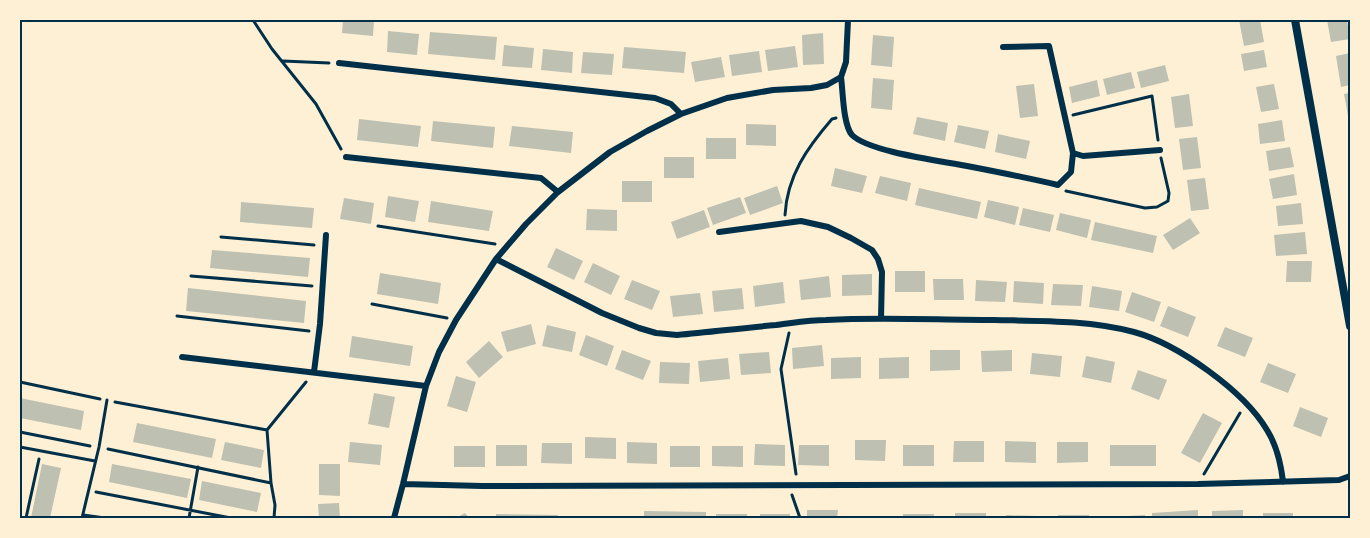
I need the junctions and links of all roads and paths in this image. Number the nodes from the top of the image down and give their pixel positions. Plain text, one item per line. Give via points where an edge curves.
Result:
1 (253, 20) edge
2 (848, 20) edge
3 (1295, 20) edge
4 (1004, 47) dead end
5 (283, 61) junction
6 (339, 63) joint
7 (841, 77) junction
8 (681, 114) junction
9 (846, 115) junction
10 (1160, 150) dead end
11 (1073, 153) junction
12 (346, 157) joint
13 (558, 192) junction
14 (785, 223) junction
15 (378, 226) dead end
16 (719, 232) dead end
17 (326, 236) dead end
18 (220, 237) dead end
19 (325, 246) junction
20 (507, 246) junction
21 (496, 259) junction
22 (191, 276) dead end
23 (323, 287) junction
24 (372, 304) dead end
25 (177, 316) dead end
26 (881, 319) junction
27 (456, 320) junction
28 (791, 323) junction
29 (1350, 326) edge
30 (319, 332) junction
31 (182, 357) dead end
32 (314, 372) junction
33 (20, 382) edge
34 (426, 386) junction
35 (107, 400) junction
36 (1246, 402) junction
37 (267, 430) junction
38 (20, 432) edge
39 (20, 447) edge
40 (99, 447) junction
41 (40, 451) junction
42 (95, 461) junction
43 (198, 467) junction
44 (1350, 476) edge
45 (1283, 482) junction
46 (271, 483) junction
47 (404, 484) junction
48 (1198, 484) junction
49 (789, 485) junction
50 (798, 485) junction
51 (88, 490) junction
52 (191, 510) junction
53 (83, 517) edge
54 (26, 519) edge
55 (105, 519) edge
56 (189, 519) edge
57 (231, 519) edge
58 (274, 519) edge
59 (394, 519) edge
60 (800, 519) edge

1 - 5 path
2 - 7 street via 846,62
3 - 29 street
4 - 11 street via 1049,46
5 - 6 path
5 - 12 path via 316,104
6 - 8 street via 655,98 671,104
7 - 8 street via 827,85 727,99
7 - 9 street
8 - 13 street via 610,152
9 - 11 street via 850,133 878,148 1058,185 1071,172
9 - 14 path via 832,119 806,151 786,198
10 - 11 street via 1083,156
12 - 13 street via 541,178
13 - 20 street
14 - 16 street
14 - 26 street via 801,220 828,226 872,250 882,272
15 - 20 path
17 - 19 street
18 - 19 path
19 - 23 street
20 - 21 street
21 - 27 street
21 - 28 street via 602,313 656,333 677,335
22 - 23 path
23 - 30 street
24 - 27 path
25 - 30 path
26 - 28 street
26 - 36 street via 1113,326 1180,352
27 - 34 street
28 - 50 path via 781,369
30 - 32 street
31 - 32 street
32 - 34 street
32 - 37 path
33 - 35 path
34 - 47 street
35 - 37 path
35 - 40 lane
36 - 45 street via 1268,430 1280,460
36 - 48 path
37 - 46 path
38 - 40 path
39 - 41 lane
40 - 42 lane
40 - 43 path
41 - 42 lane
41 - 54 path
42 - 51 lane
43 - 46 path
43 - 52 path
44 - 45 street via 1339,480
45 - 48 street
46 - 58 path
47 - 49 street
47 - 59 street
48 - 50 street
49 - 50 street
49 - 60 path
51 - 52 path
51 - 53 lane
52 - 56 path
52 - 57 path
53 - 55 lane

